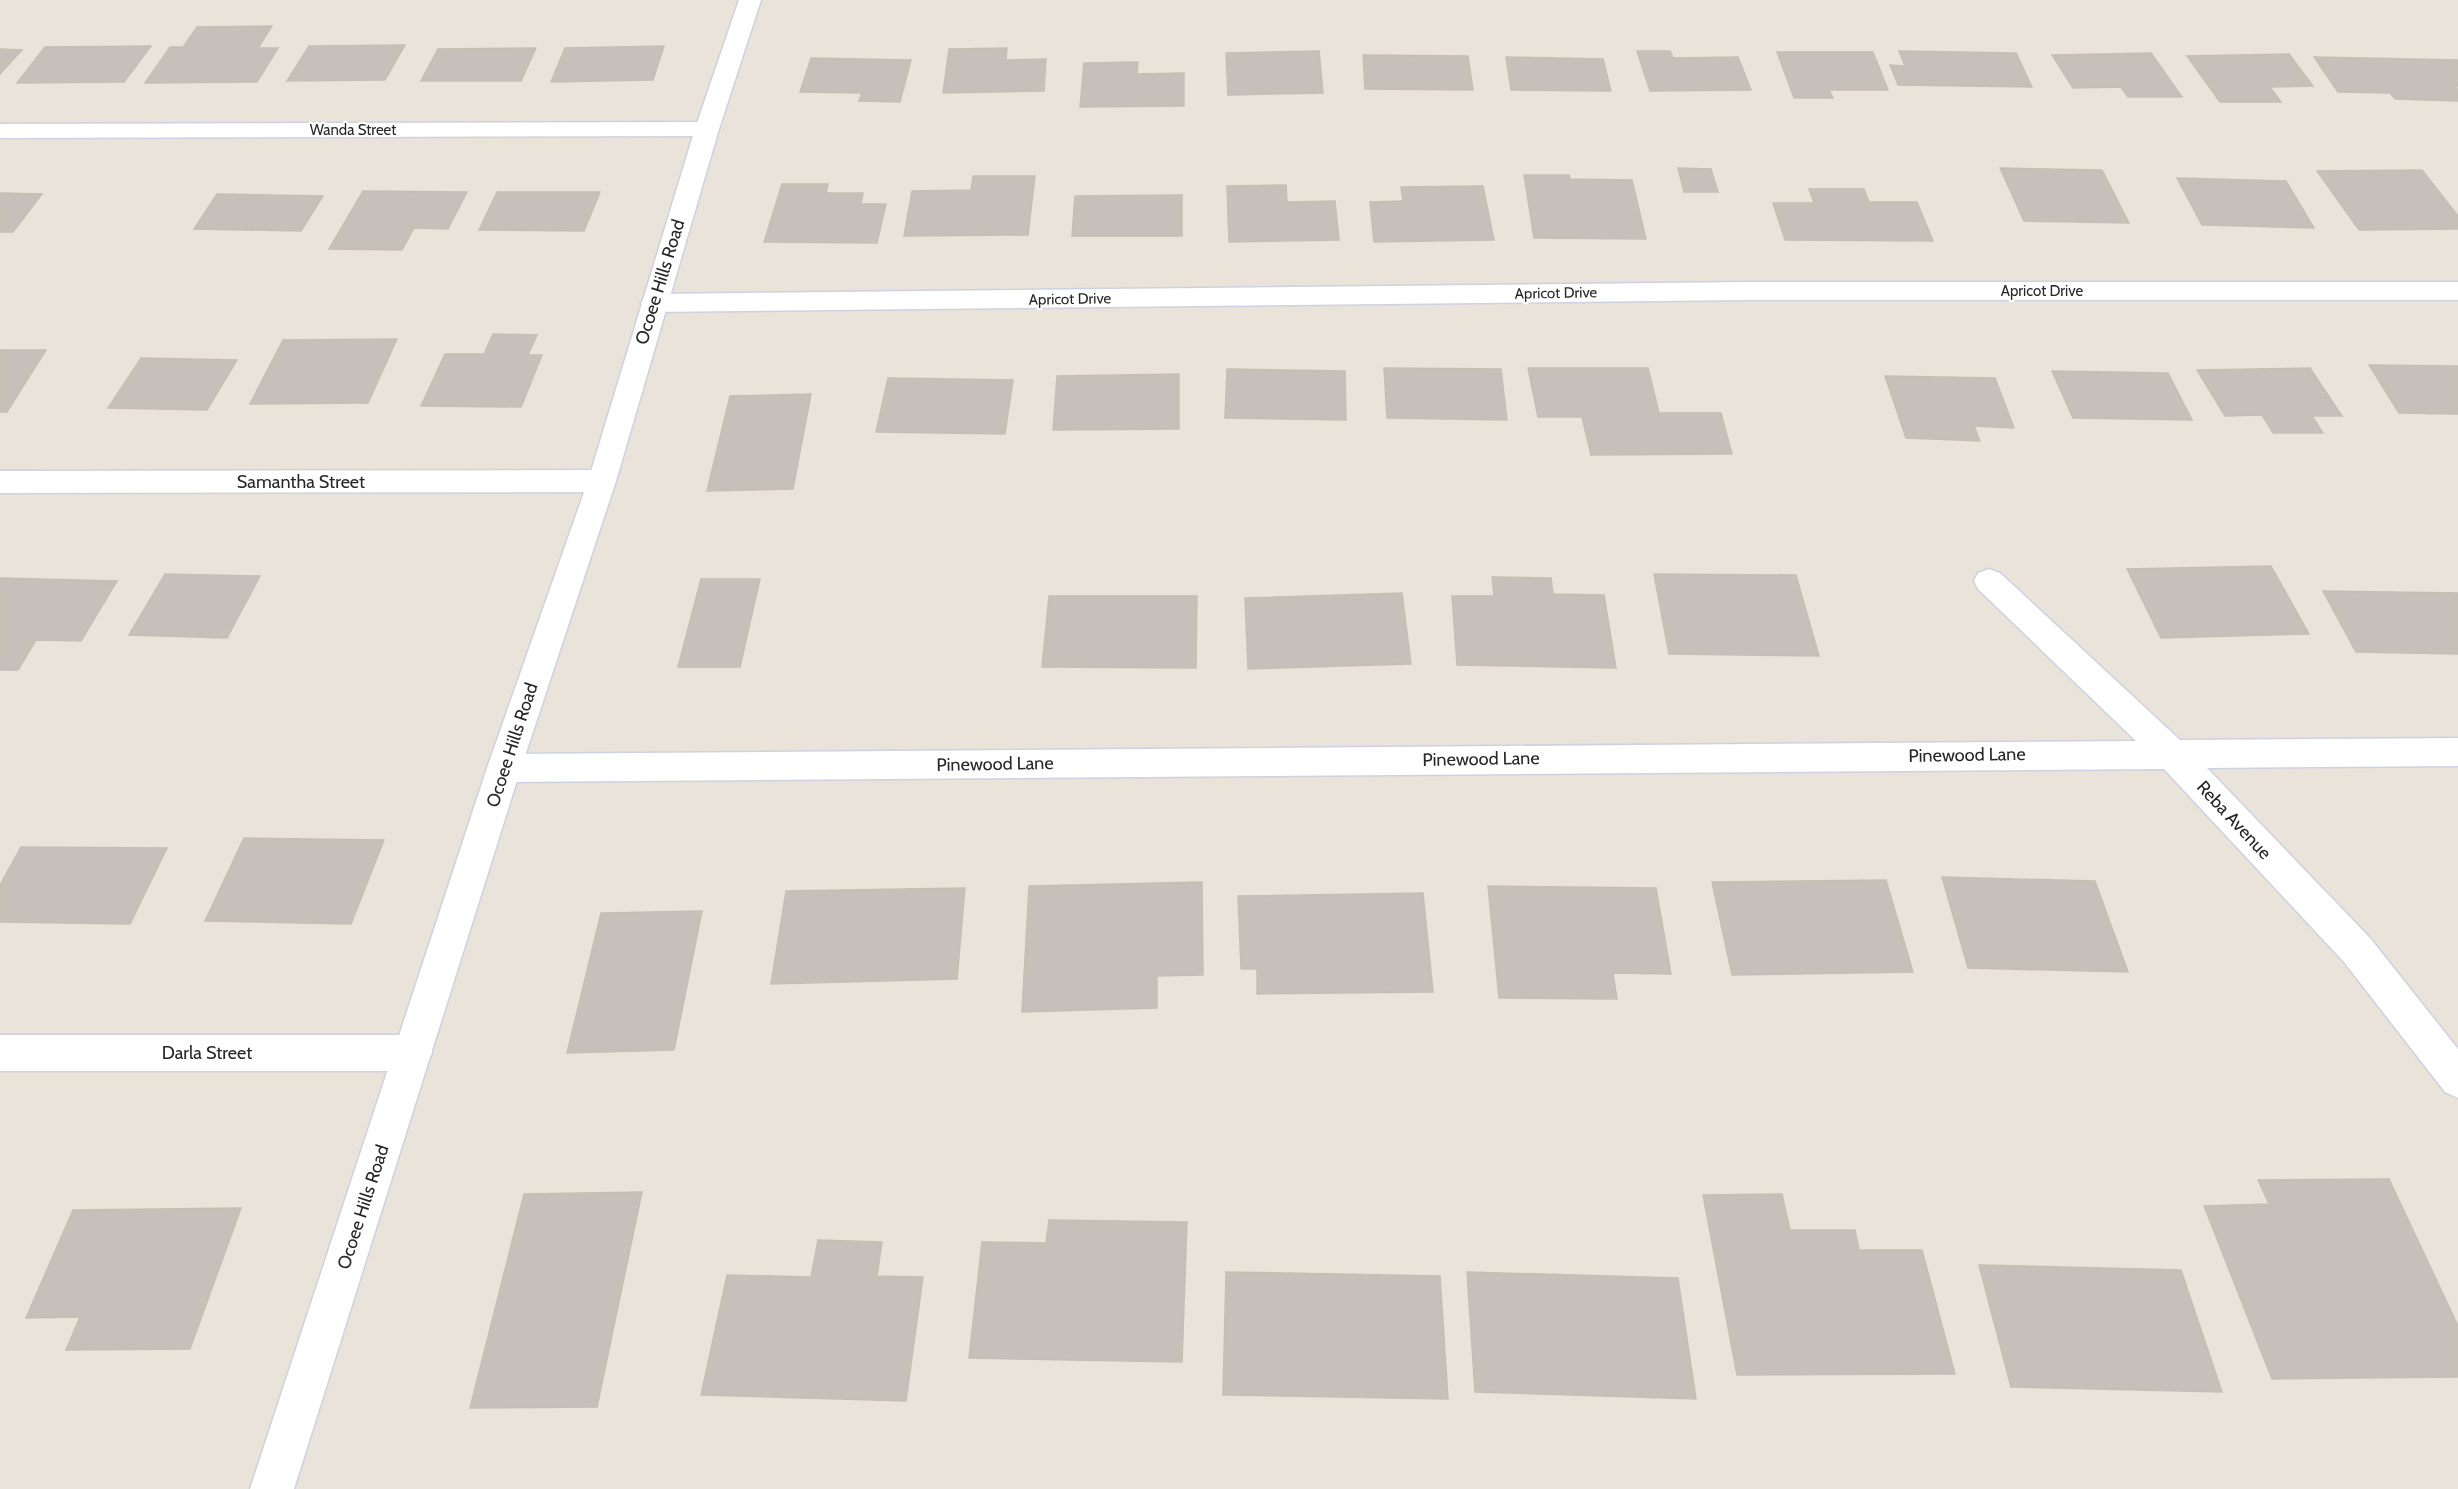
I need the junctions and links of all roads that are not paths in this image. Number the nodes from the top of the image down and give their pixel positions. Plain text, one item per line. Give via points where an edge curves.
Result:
1 (750, 0) edge
2 (707, 129) junction
3 (0, 131) edge
4 (2458, 291) edge
5 (654, 303) junction
6 (602, 481) junction
7 (0, 482) edge
8 (1989, 581) dead end
9 (2458, 752) edge
10 (2171, 753) junction
11 (504, 768) junction
12 (0, 1053) edge
13 (413, 1053) junction
14 (2458, 1079) edge
15 (272, 1489) edge

1 - 2 street, Ocoee Hills Road
2 - 3 street, Wanda Street
2 - 5 street, Ocoee Hills Road
4 - 5 street, Apricot Drive via 1746,291
5 - 6 street, Ocoee Hills Road
6 - 7 street, Samantha Street
6 - 11 street, Ocoee Hills Road
8 - 10 street, Reba Avenue
9 - 10 street, Pinewood Lane
10 - 11 street, Pinewood Lane
10 - 14 street, Reba Avenue via 2357,950
11 - 13 street, Ocoee Hills Road
12 - 13 street, Darla Street
13 - 15 street, Ocoee Hills Road

